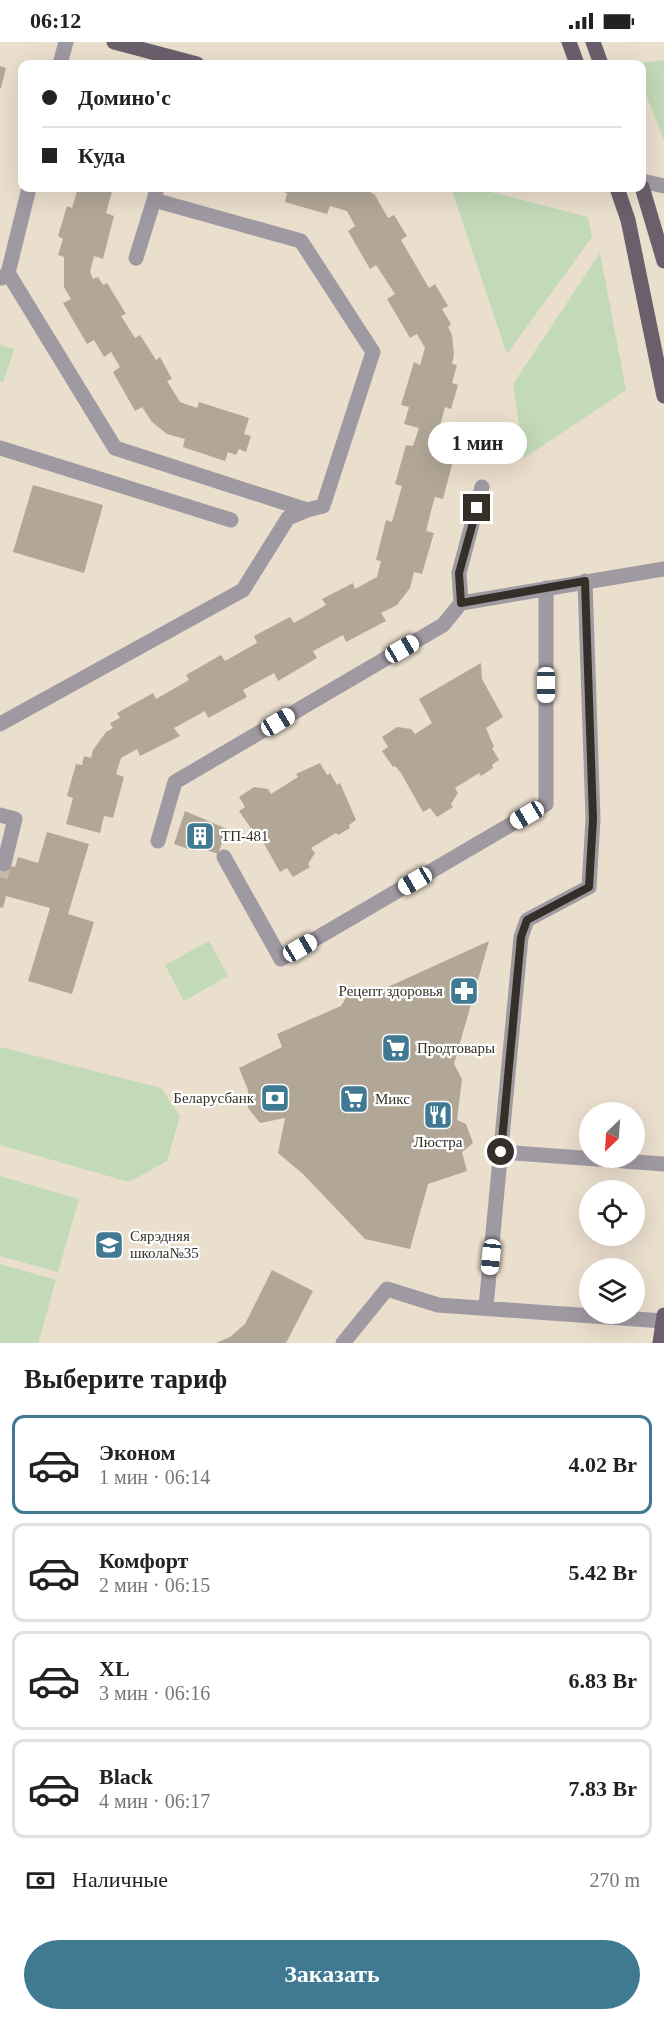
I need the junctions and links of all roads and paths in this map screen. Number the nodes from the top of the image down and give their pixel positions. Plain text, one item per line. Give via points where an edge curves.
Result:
1 (66, 42) edge
2 (114, 42) edge
3 (569, 42) edge
4 (593, 42) edge
5 (61, 60) edge
6 (182, 60) edge
7 (575, 60) edge
8 (600, 60) edge
9 (646, 182) edge
10 (664, 186) edge
11 (28, 192) edge
12 (618, 192) edge
13 (643, 192) edge
14 (155, 194) edge
15 (136, 258) dead end
16 (664, 261) edge
17 (4, 276) edge
18 (664, 396) edge
19 (0, 448) edge
20 (482, 487) dead end
21 (307, 510) junction
22 (231, 520) dead end
23 (664, 570) edge
24 (585, 581) junction
25 (546, 588) junction
26 (461, 603) junction
27 (0, 724) edge
28 (0, 815) edge
29 (158, 841) dead end
30 (224, 857) dead end
31 (4, 864) dead end
32 (501, 1152) junction
33 (664, 1164) edge
34 (486, 1307) junction
35 (664, 1318) edge
36 (343, 1343) edge
37 (660, 1343) edge

1 - 5 street
2 - 6 main road
3 - 7 main road
4 - 8 main road
9 - 10 street
11 - 17 street
12 - 18 main road via 628,220
13 - 16 main road
14 - 15 street
14 - 21 street via 301,241 373,352 322,506
17 - 21 street via 115,448
19 - 22 street
20 - 26 street via 459,573
21 - 27 street via 288,518 243,590
23 - 24 street
24 - 25 street
24 - 32 street via 593,819 589,887 527,920 521,937
25 - 26 street
25 - 30 street via 546,804 281,959
26 - 29 street via 443,625 175,782
28 - 31 street via 15,819
32 - 33 street
32 - 34 street
34 - 35 street
34 - 36 street via 438,1305 387,1289
35 - 37 main road

